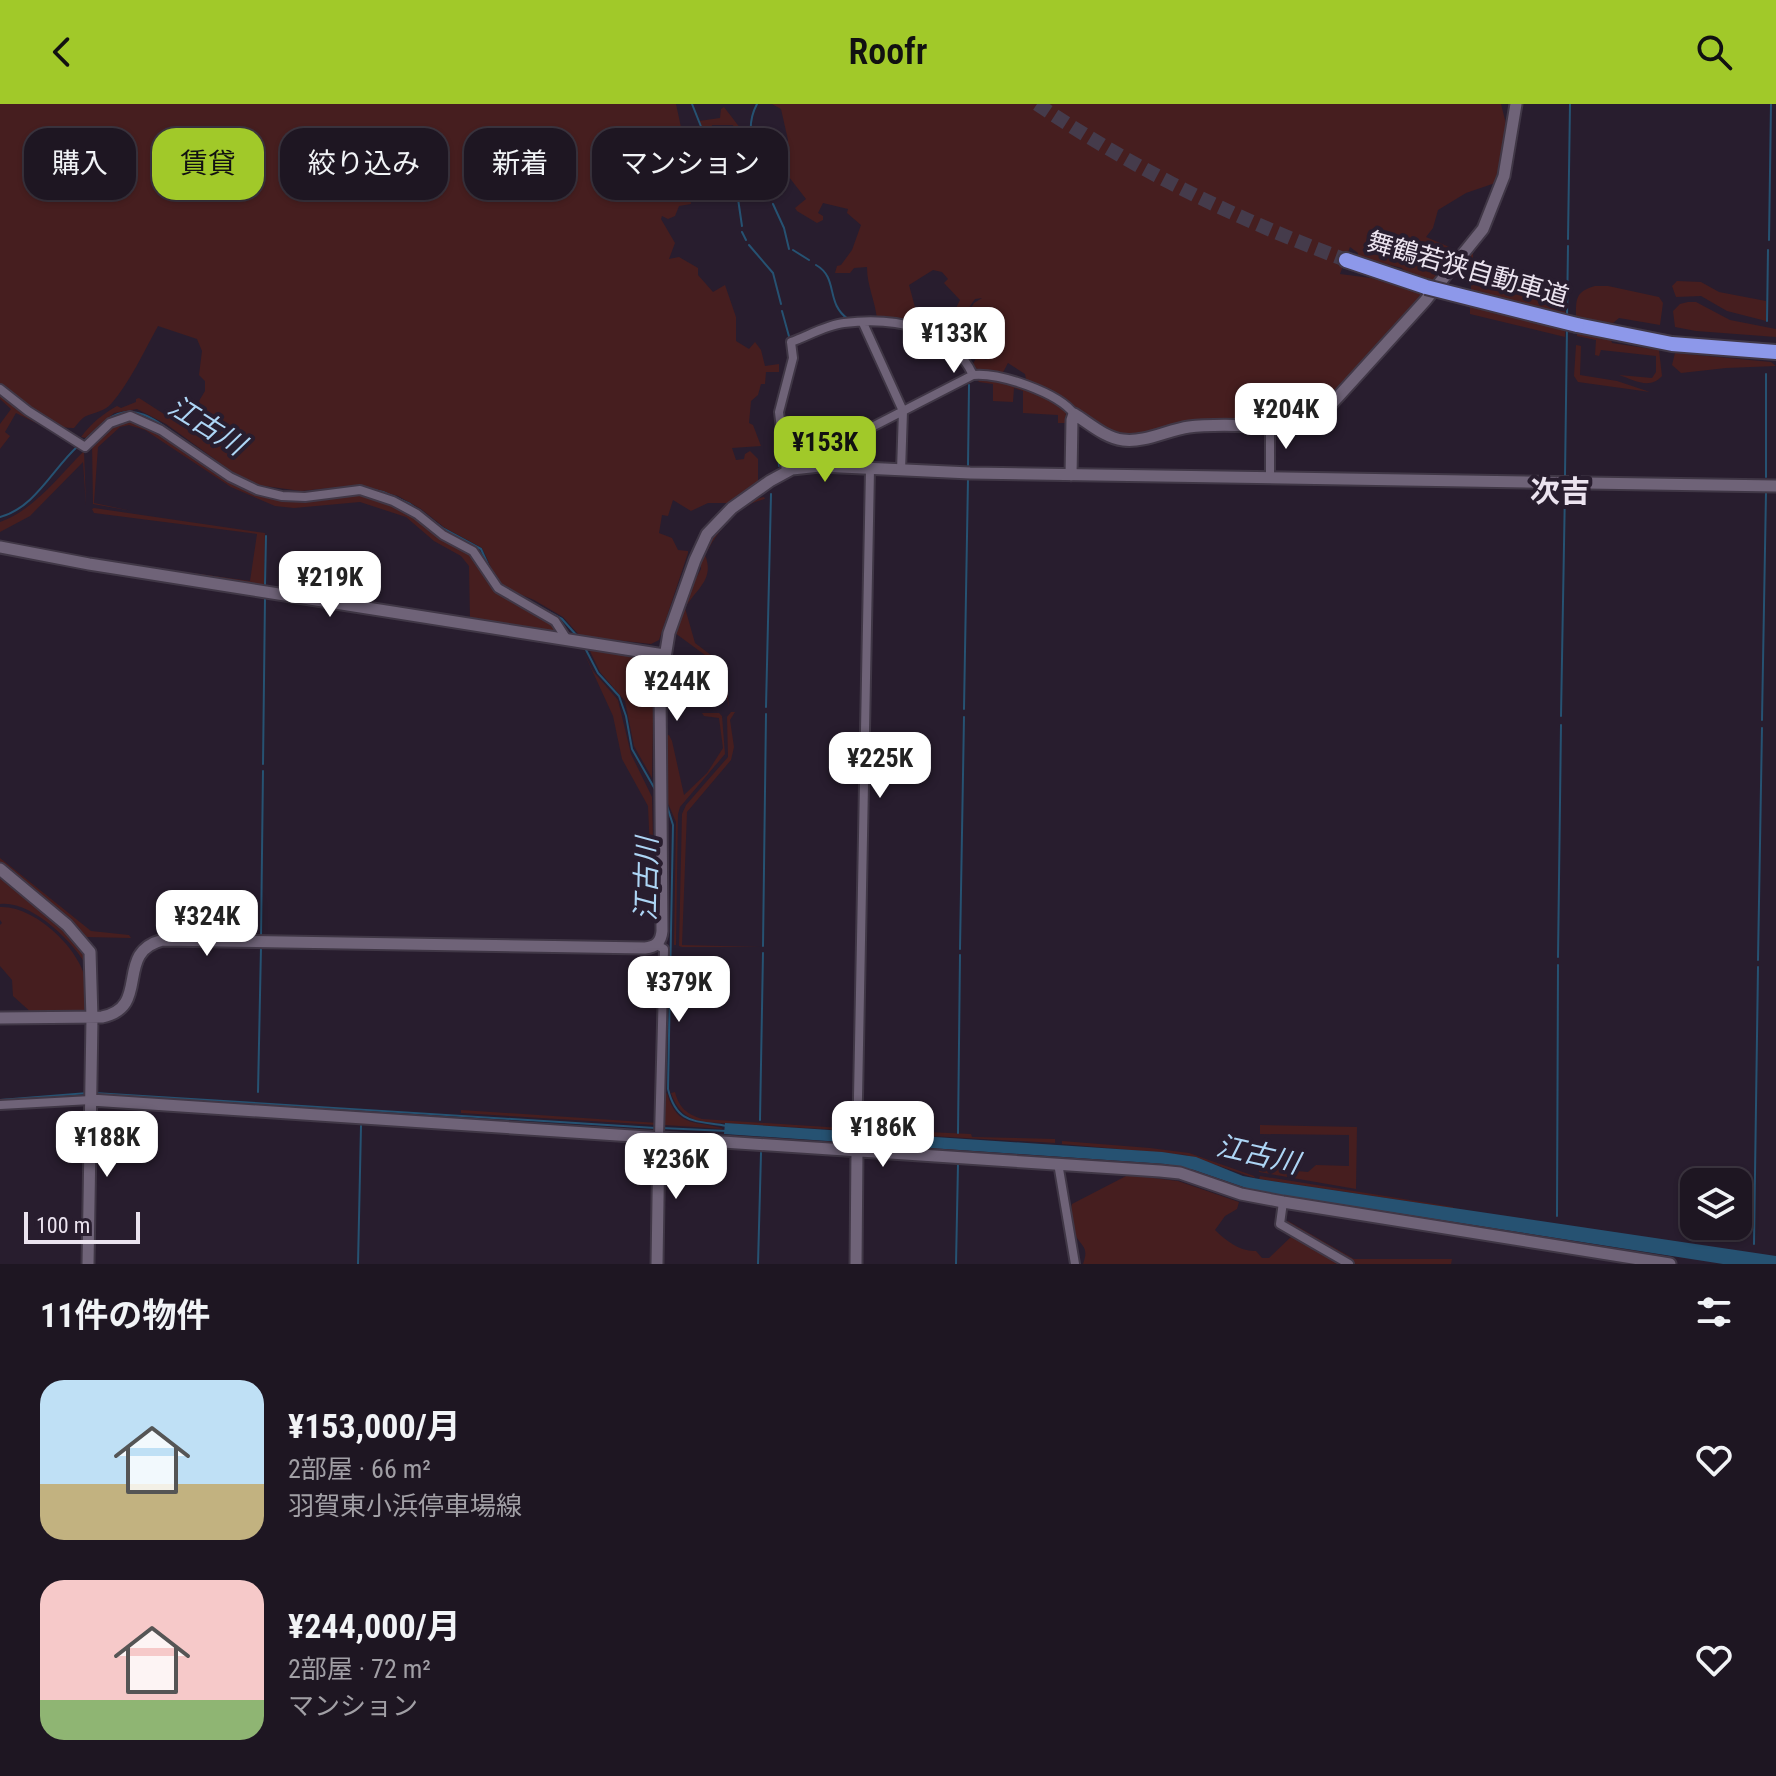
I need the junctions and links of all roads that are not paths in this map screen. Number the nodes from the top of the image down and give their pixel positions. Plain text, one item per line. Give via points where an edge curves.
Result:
1 (1516, 104) edge
2 (1346, 260) tunnel mouth
3 (863, 323) junction
4 (1577, 325) junction
5 (1776, 345) edge
6 (1776, 352) edge
7 (973, 375) junction
8 (0, 389) edge
9 (903, 411) junction
10 (1074, 414) junction
11 (1270, 423) junction
12 (820, 466) junction
13 (870, 469) junction
14 (786, 471) junction
15 (901, 471) junction
16 (1071, 475) junction
17 (1270, 478) junction
18 (1776, 486) edge
19 (0, 547) edge
20 (576, 639) junction
21 (664, 655) junction
22 (0, 869) edge
23 (657, 945) junction
24 (0, 1018) edge
25 (92, 1018) junction
26 (91, 1095) junction
27 (0, 1105) edge
28 (660, 1131) junction
29 (858, 1147) junction
30 (1058, 1163) junction
31 (1283, 1202) junction
32 (1654, 1263) edge
33 (88, 1264) edge
34 (657, 1264) edge
35 (856, 1264) edge
36 (1075, 1264) edge
37 (1349, 1264) edge
38 (1670, 1264) edge

1 - 11 street via 1500,190 1476,240 1327,409 1303,422
2 - 4 highway, 舞鶴若狭自動車道, bridge via 1426,287
3 - 7 street via 928,330 953,347
3 - 9 street
3 - 14 street via 837,325 791,342 793,358 779,412
4 - 5 highway, 舞鶴若狭自動車道
4 - 6 highway, 舞鶴若狭自動車道 via 1672,344
7 - 9 street
7 - 10 street via 989,375 1054,396
8 - 20 street via 85,447 110,423 130,416 257,490 305,497 360,490 393,501 473,551 498,588
9 - 12 street via 828,451 819,459
9 - 15 street
10 - 11 street via 1112,438 1130,441 1185,428
10 - 16 street
11 - 17 street
12 - 13 street
12 - 14 street
13 - 15 street
13 - 29 street
14 - 21 street via 732,508 707,534
15 - 16 street
16 - 17 street
17 - 18 street
19 - 20 street
20 - 21 street
21 - 23 street via 662,931
22 - 25 street via 86,945 92,961
23 - 25 street via 163,940 140,953 124,1005 108,1016
23 - 28 street via 664,949
24 - 25 street
25 - 26 street
26 - 27 street
26 - 28 street
26 - 33 street
28 - 29 street
28 - 34 street
29 - 30 street
29 - 35 street
30 - 31 street via 1180,1173 1225,1190
30 - 36 street
31 - 32 street
31 - 37 street via 1280,1224
32 - 38 street

